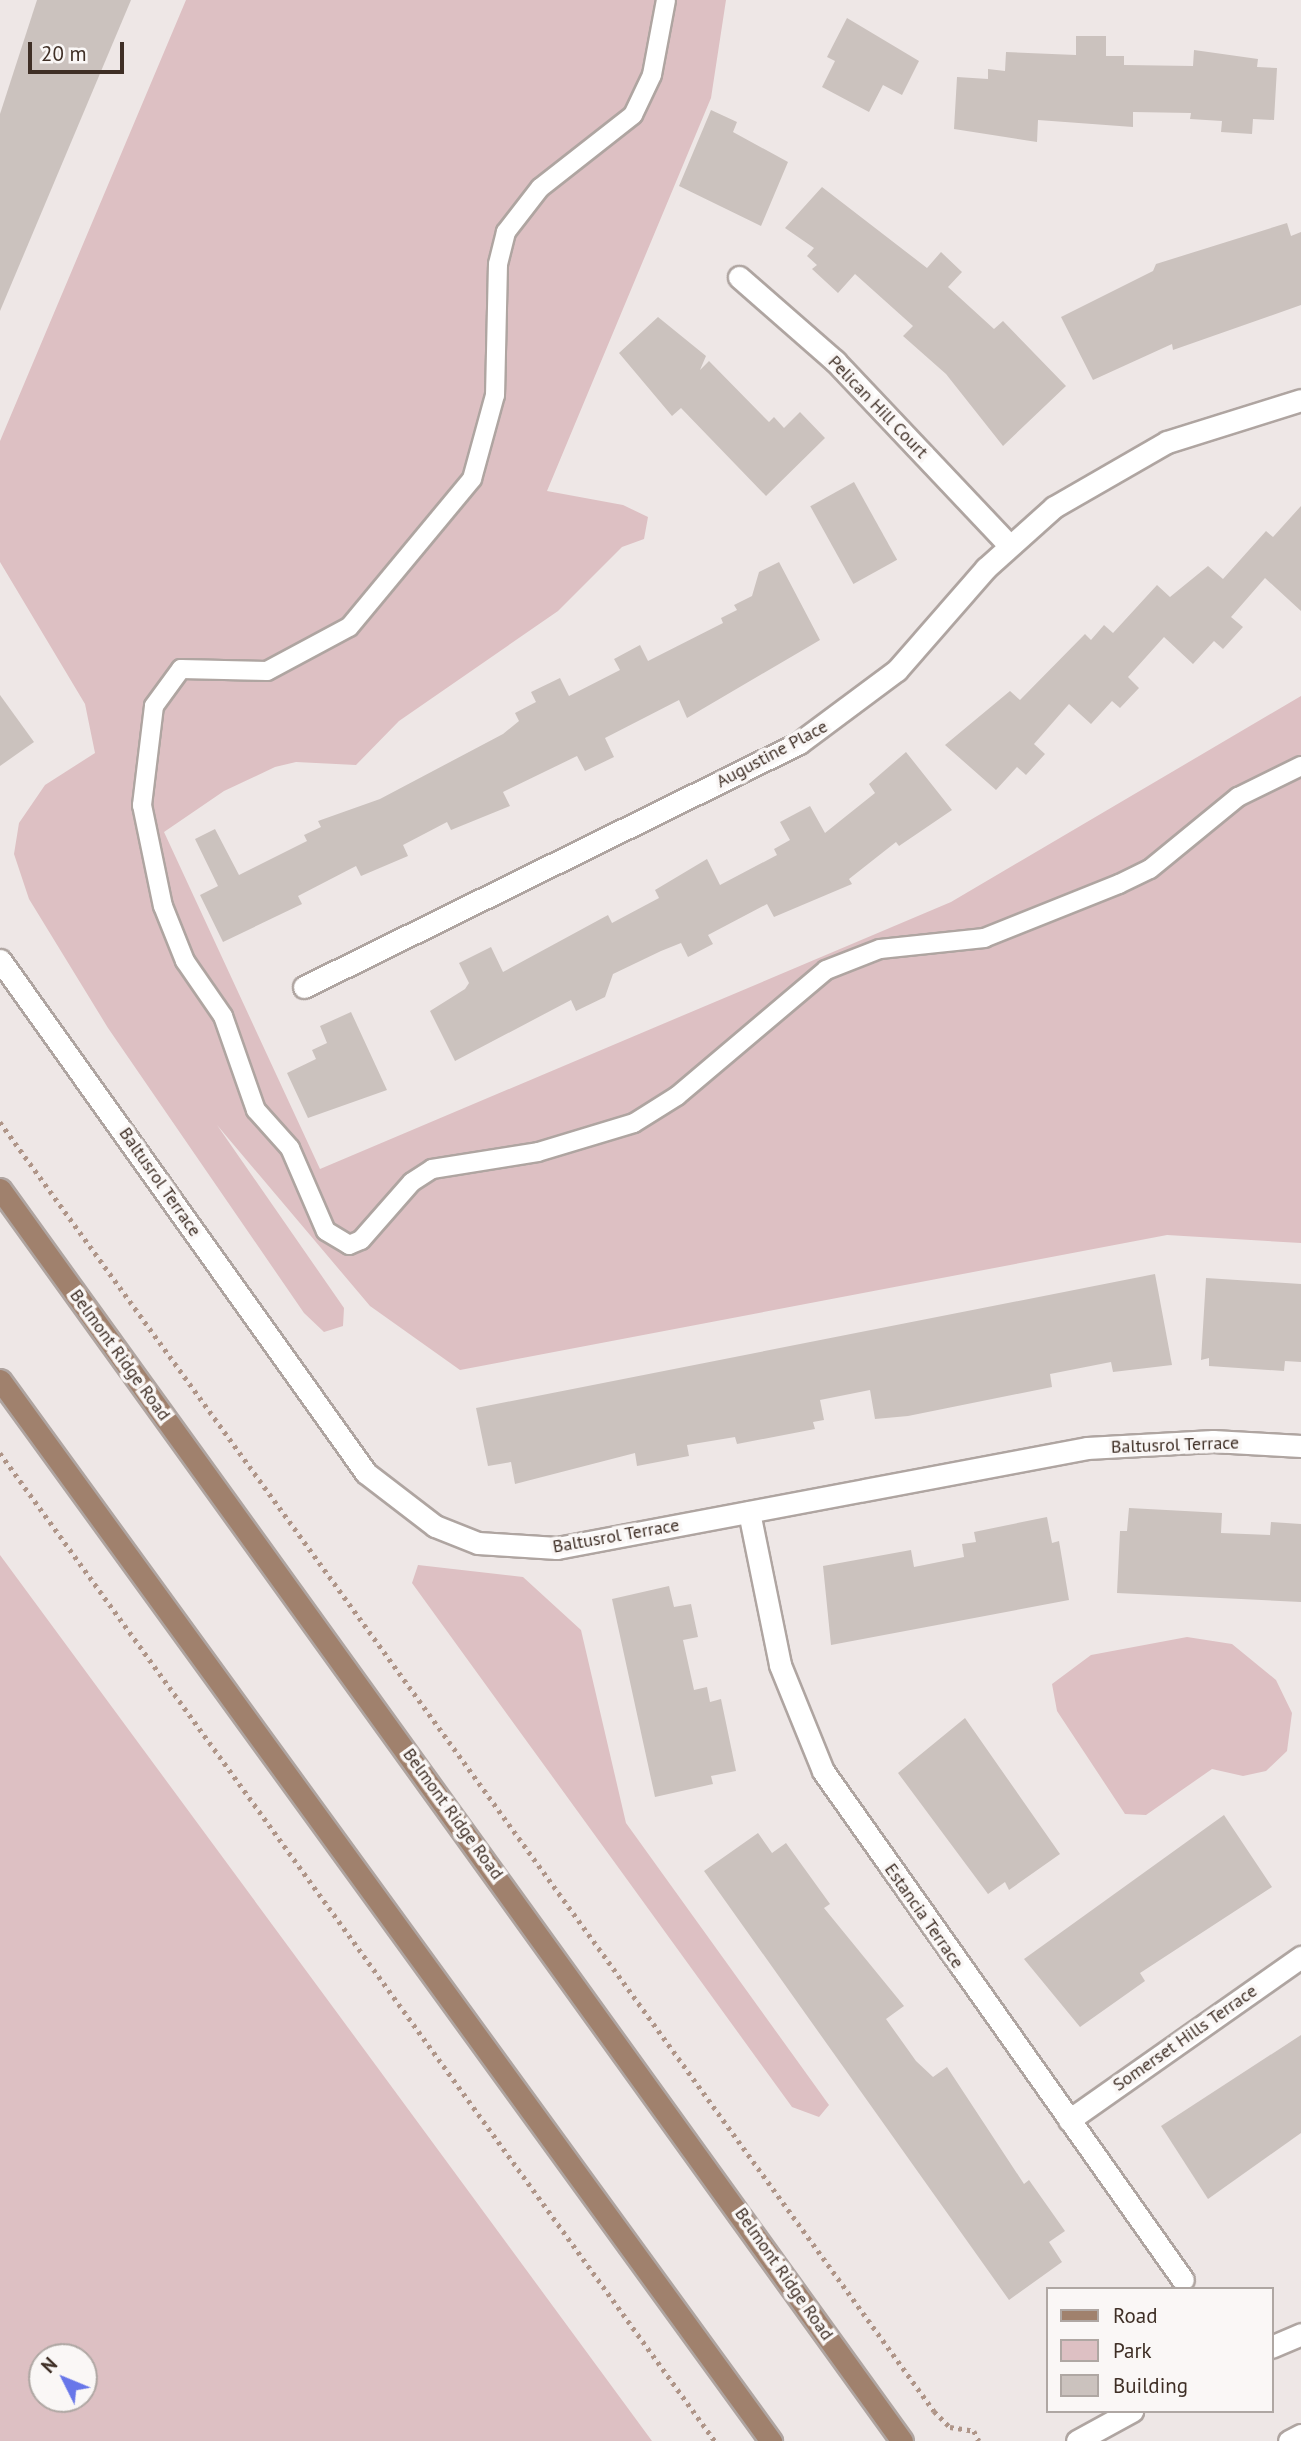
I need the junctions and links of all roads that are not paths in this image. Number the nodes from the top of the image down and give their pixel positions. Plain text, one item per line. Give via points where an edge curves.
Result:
1 (666, 0) edge
2 (739, 277) dead end
3 (1301, 400) edge
4 (1009, 545) junction
5 (1301, 766) edge
6 (0, 960) edge
7 (304, 987) dead end
8 (0, 1189) edge
9 (0, 1380) edge
10 (1301, 1446) edge
11 (749, 1512) junction
12 (1301, 1957) edge
13 (1069, 2120) junction
14 (1183, 2280) dead end
15 (1301, 2334) edge
16 (1273, 2346) edge
17 (1128, 2413) edge
18 (1301, 2435) edge
19 (771, 2441) edge
20 (902, 2441) edge
21 (1077, 2441) edge
22 (1289, 2441) edge

1 - 5 lane via 652,75 634,115 540,188 506,232 498,264 495,395 472,479 349,627 267,671 181,669 154,706 142,805 163,906 185,961 223,1016 256,1110 290,1148 326,1231 349,1245 361,1240 412,1182 432,1169 538,1152 634,1123 677,1096 826,970 880,949 984,939 1119,884 1150,869 1238,797
2 - 4 street, Pelican Hill Court via 835,361
3 - 4 street, Augustine Place via 1156,447 1093,481
4 - 7 street, Augustine Place via 897,670 799,743
6 - 11 street, Baltusrol Terrace via 366,1473 399,1504 478,1542 519,1549
8 - 20 main road, Belmont Ridge Road
9 - 19 main road
10 - 11 street, Baltusrol Terrace via 1213,1441 1087,1448
11 - 13 street, Estancia Terrace via 780,1665 823,1771
12 - 13 street, Somerset Hills Terrace
13 - 14 street, Estancia Terrace
15 - 16 street
17 - 21 street
18 - 22 street

